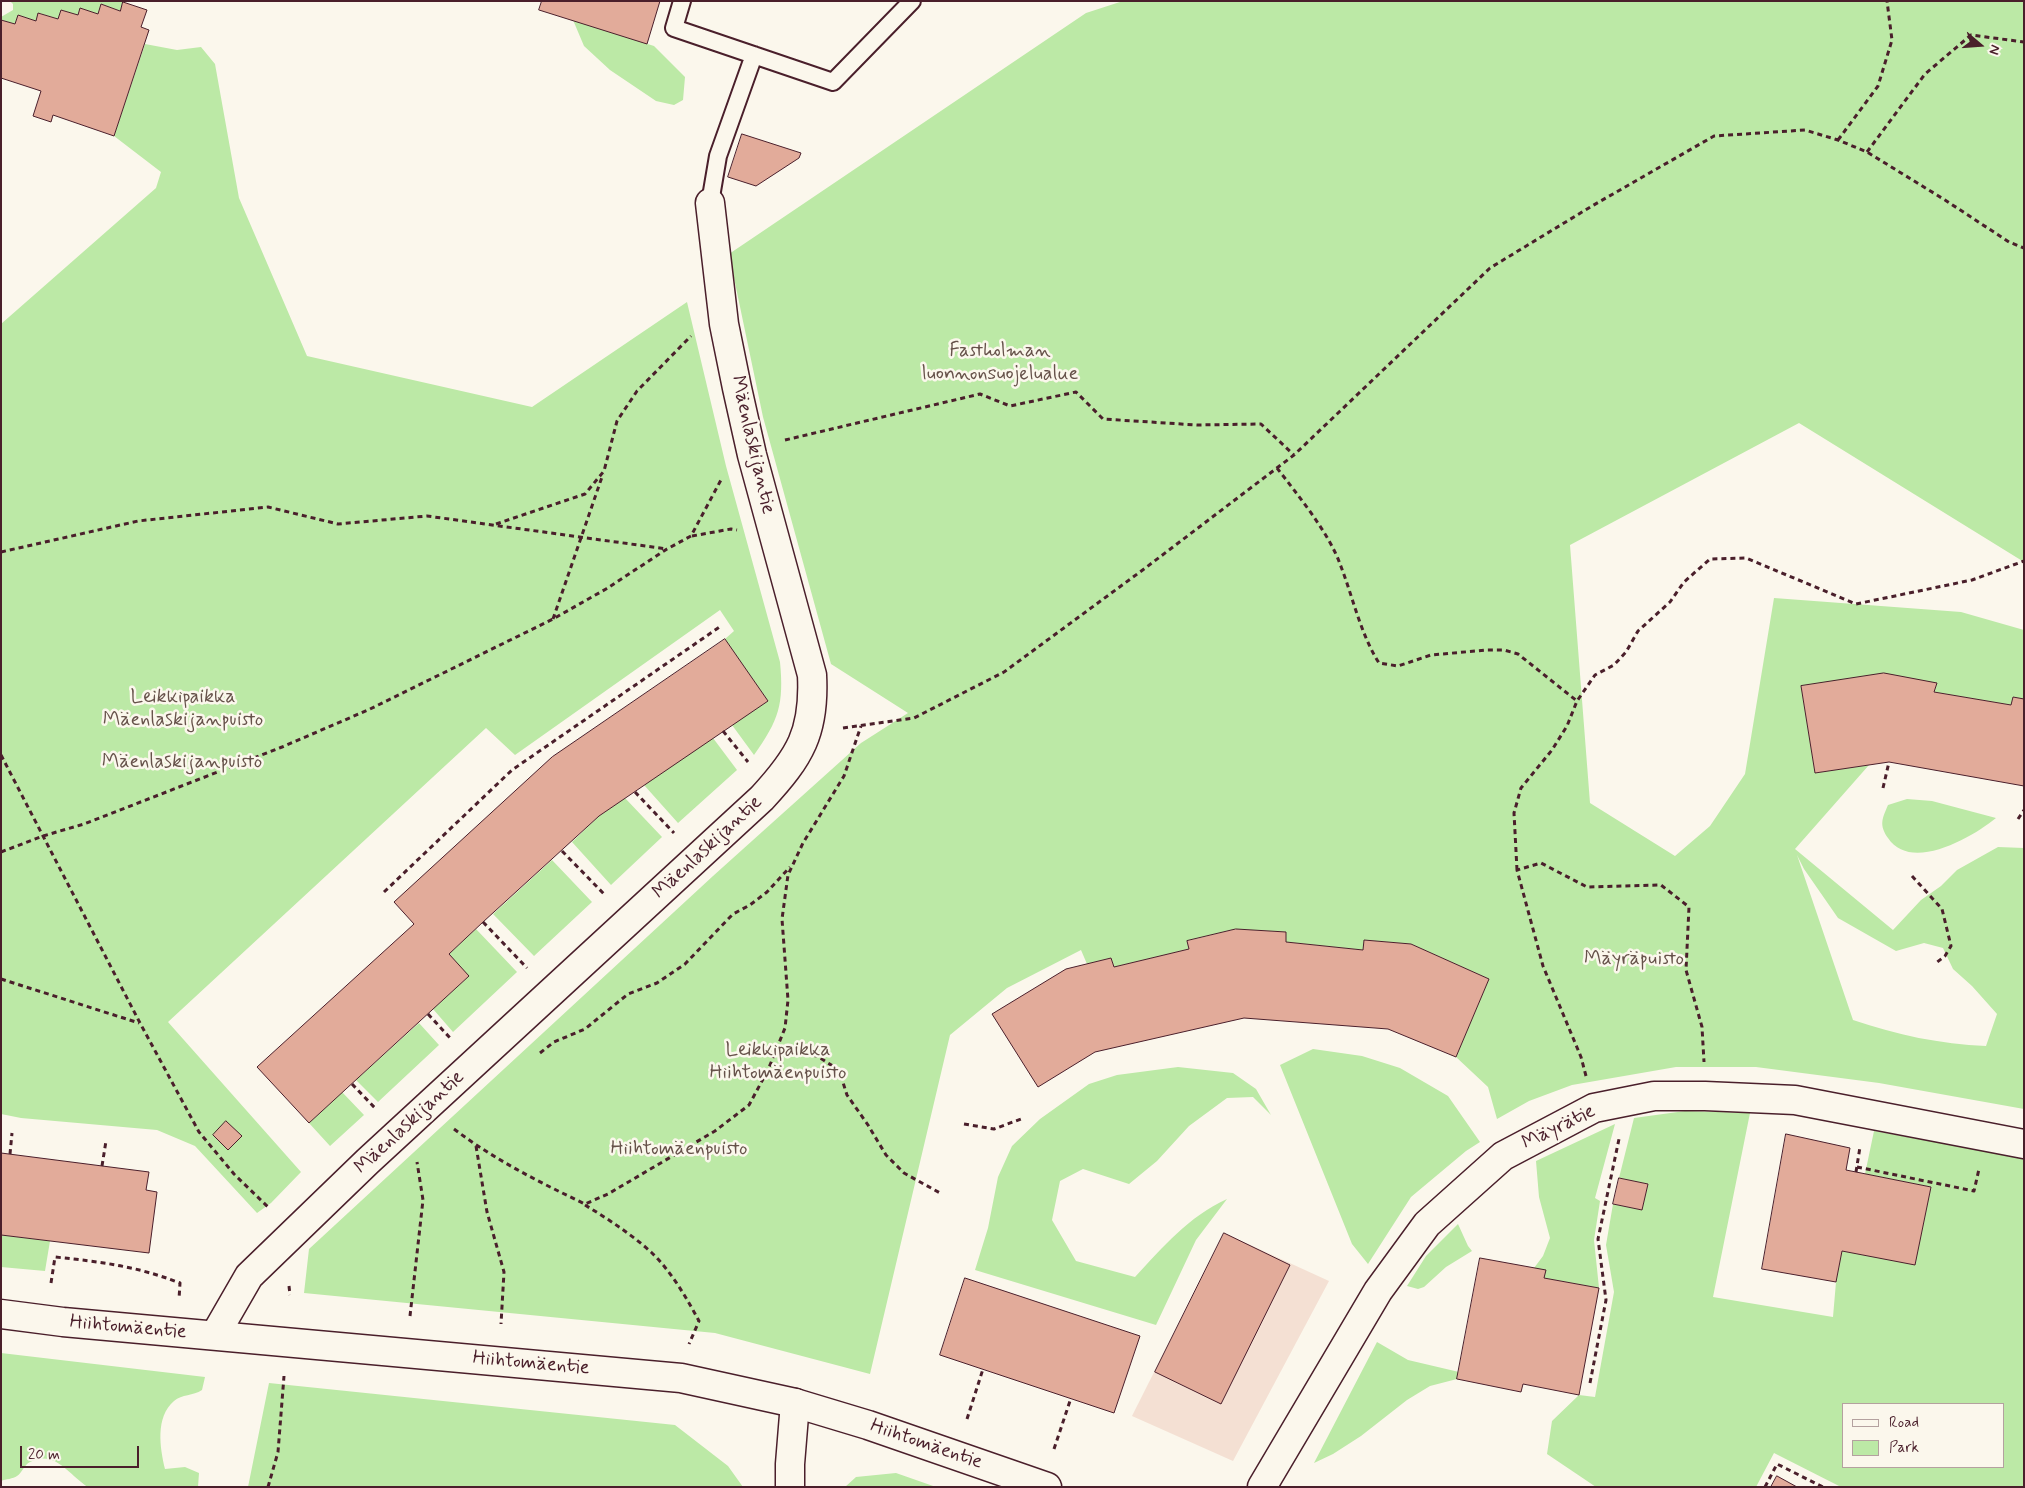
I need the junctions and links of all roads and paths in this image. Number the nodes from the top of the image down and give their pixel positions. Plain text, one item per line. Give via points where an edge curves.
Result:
1 (682, 1) edge
2 (912, 1) edge
3 (1887, 1) edge
4 (2024, 42) edge
5 (754, 55) junction
6 (1838, 140) junction
7 (1867, 152) junction
8 (710, 203) joint
9 (2024, 248) edge
10 (721, 300) junction
11 (752, 455) junction
12 (1294, 455) junction
13 (1277, 468) junction
14 (604, 471) junction
15 (495, 524) junction
16 (691, 536) junction
17 (581, 537) junction
18 (775, 541) junction
19 (667, 549) junction
20 (1, 552) edge
21 (2024, 561) edge
22 (553, 619) junction
23 (721, 626) dead end
24 (1577, 701) junction
25 (862, 726) junction
26 (723, 731) dead end
27 (807, 734) junction
28 (1, 755) edge
29 (1889, 762) dead end
30 (753, 767) dead end
31 (1883, 788) dead end
32 (635, 792) dead end
33 (2024, 810) edge
34 (2018, 819) dead end
35 (677, 835) dead end
36 (43, 836) junction
37 (562, 850) dead end
38 (1, 852) edge
39 (793, 864) junction
40 (1517, 870) junction
41 (1912, 876) dead end
42 (384, 892) dead end
43 (608, 899) dead end
44 (483, 922) dead end
45 (1936, 963) dead end
46 (530, 972) dead end
47 (1, 980) edge
48 (428, 1014) dead end
49 (140, 1023) junction
50 (454, 1044) dead end
51 (777, 1049) junction
52 (534, 1059) dead end
53 (352, 1084) dead end
54 (1706, 1096) junction
55 (1627, 1102) junction
56 (1594, 1108) junction
57 (380, 1113) dead end
58 (1021, 1119) dead end
59 (411, 1122) junction
60 (964, 1124) dead end
61 (12, 1133) dead end
62 (1985, 1137) junction
63 (106, 1141) dead end
64 (2024, 1144) edge
65 (10, 1154) dead end
66 (102, 1166) dead end
67 (1857, 1166) dead end
68 (940, 1192) dead end
69 (255, 1194) dead end
70 (585, 1204) junction
71 (51, 1283) dead end
72 (180, 1283) dead end
73 (1, 1314) edge
74 (410, 1316) dead end
75 (501, 1324) dead end
76 (215, 1335) junction
77 (688, 1346) dead end
78 (983, 1369) dead end
79 (284, 1375) dead end
80 (1590, 1383) dead end
81 (1071, 1398) dead end
82 (795, 1403) junction
83 (967, 1419) dead end
84 (1054, 1449) dead end
85 (268, 1487) edge
86 (790, 1487) edge
87 (1047, 1487) edge
88 (1262, 1487) edge
89 (1765, 1487) edge
90 (1823, 1487) edge

1 - 5 lane via 674,28
2 - 5 lane via 833,82
3 - 6 path via 1892,40 1878,86
4 - 7 path via 1971,35 1925,74
5 - 8 lane via 718,156
6 - 7 path
6 - 12 path via 1805,130 1714,136 1592,206 1490,268
7 - 9 path via 2009,242
8 - 10 street, Mäenlaskijantie
10 - 11 street, Mäenlaskijantie
10 - 14 path via 637,391 617,421
11 - 12 path via 789,438 980,394 1010,406 1076,392 1103,420 1197,425 1261,424
11 - 16 path via 722,478
11 - 18 street, Mäenlaskijantie
12 - 13 path
13 - 24 path via 1301,499 1340,562 1365,635 1379,663 1398,666 1430,655 1504,650 1518,654
13 - 25 path via 1004,672 914,718
14 - 15 path via 585,494
14 - 17 path
15 - 17 path
15 - 20 path via 427,516 338,524 268,507 138,521
16 - 18 path via 731,529
16 - 19 path
17 - 19 path
17 - 22 path
18 - 27 street, Mäenlaskijantie via 812,675 813,700
19 - 22 path
21 - 24 path via 1972,580 1856,604 1746,558 1710,559 1638,631 1614,665 1595,675
22 - 36 path via 368,710 282,747 110,814
23 - 42 path via 512,770
24 - 40 path via 1552,750 1521,788 1514,813
25 - 27 path
25 - 39 path via 844,776
26 - 30 path
27 - 59 street, Mäenlaskijantie via 782,776 762,798
28 - 36 path
29 - 31 path
32 - 35 path
33 - 34 path
36 - 38 path
36 - 49 path
37 - 43 path
39 - 51 path via 788,875 782,920 788,1000 785,1028
39 - 52 path via 767,892 733,914 685,964 656,983 628,994 585,1030 554,1042
40 - 54 path via 1540,863 1587,887 1661,885 1689,907 1686,970 1702,1027
40 - 56 path via 1543,966 1581,1057
41 - 45 path via 1942,909 1951,946
44 - 46 path
47 - 49 path
48 - 50 path
49 - 69 path via 199,1132
51 - 68 path via 817,1056 839,1070 847,1095 886,1155 904,1173
51 - 70 path via 749,1104 715,1130 608,1194
53 - 57 path
54 - 55 street, Mäyrätie via 1654,1096
54 - 62 street, Mäyrätie via 1794,1100
55 - 56 street, Mäyrätie
55 - 80 path via 1598,1239 1606,1300
56 - 88 street, Mäyrätie via 1503,1156 1427,1224 1378,1291
58 - 60 path via 994,1129
59 - 74 path via 423,1200
59 - 76 street, Mäenlaskijantie via 249,1276
61 - 65 path
62 - 64 street, Mäyrätie
62 - 67 path via 1974,1190
63 - 66 path
70 - 75 path via 524,1175 476,1146 487,1212 504,1272
70 - 77 path via 652,1253 684,1294 699,1321
71 - 72 path via 55,1257 116,1264
73 - 76 street, Hiihtomäentie
76 - 82 street, Hiihtomäentie via 681,1378
78 - 83 path
79 - 85 path via 278,1452
81 - 84 path
82 - 86 street
82 - 87 street, Hiihtomäentie
89 - 90 path via 1777,1464

